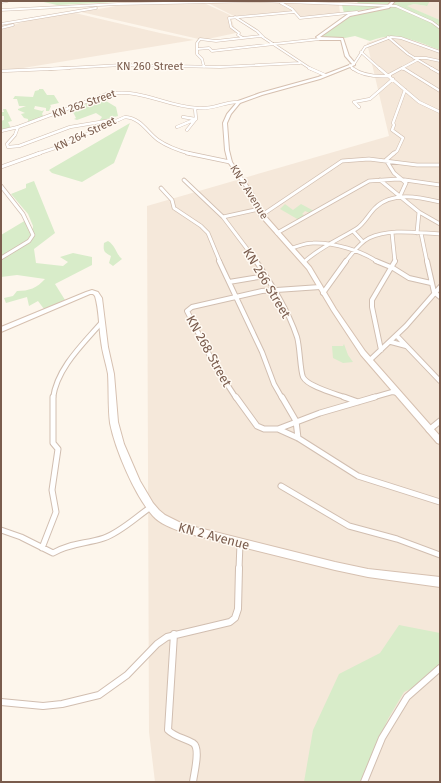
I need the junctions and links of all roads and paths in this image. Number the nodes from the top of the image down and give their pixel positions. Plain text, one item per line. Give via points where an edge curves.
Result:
1 (7, 1) edge
2 (258, 1) edge
3 (394, 1) edge
4 (1, 2) edge
5 (278, 2) edge
6 (118, 4) junction
7 (341, 5) junction
8 (389, 5) junction
9 (1, 10) edge
10 (294, 12) junction
11 (357, 12) junction
12 (343, 13) junction
13 (235, 17) junction
14 (28, 19) junction
15 (1, 24) edge
16 (1, 28) edge
17 (440, 28) edge
18 (263, 36) junction
19 (388, 37) junction
20 (246, 38) junction
21 (320, 39) junction
22 (274, 45) junction
23 (197, 49) junction
24 (361, 52) junction
25 (440, 52) edge
26 (416, 59) junction
27 (439, 59) edge
28 (300, 63) junction
29 (352, 64) junction
30 (204, 66) junction
31 (402, 68) junction
32 (1, 71) edge
33 (440, 73) edge
34 (325, 75) junction
35 (389, 76) junction
36 (393, 79) junction
37 (405, 90) junction
38 (440, 91) edge
39 (238, 102) junction
40 (359, 107) dead end
41 (195, 108) junction
42 (440, 112) edge
43 (183, 117) dead end
44 (118, 119) junction
45 (195, 119) junction
46 (18, 127) junction
47 (177, 127) dead end
48 (187, 130) dead end
49 (1, 131) edge
50 (386, 160) junction
51 (230, 162) junction
52 (440, 165) edge
53 (1, 167) edge
54 (398, 179) junction
55 (184, 180) dead end
56 (380, 180) junction
57 (440, 185) edge
58 (1, 186) edge
59 (161, 188) dead end
60 (399, 196) junction
61 (440, 202) edge
62 (259, 209) junction
63 (419, 212) junction
64 (262, 215) junction
65 (223, 217) junction
66 (440, 224) edge
67 (352, 231) junction
68 (277, 233) junction
69 (392, 233) junction
70 (419, 233) junction
71 (440, 234) edge
72 (363, 242) junction
73 (326, 245) junction
74 (292, 248) junction
75 (356, 250) junction
76 (1, 258) edge
77 (304, 262) junction
78 (393, 268) junction
79 (265, 276) junction
80 (229, 282) junction
81 (431, 283) junction
82 (320, 287) junction
83 (440, 287) edge
84 (274, 291) junction
85 (434, 292) junction
86 (324, 293) junction
87 (440, 297) edge
88 (236, 298) junction
89 (102, 322) junction
90 (1, 330) edge
91 (397, 336) junction
92 (390, 342) junction
93 (406, 346) junction
94 (381, 350) junction
95 (370, 360) junction
96 (440, 381) edge
97 (398, 393) junction
98 (358, 402) junction
99 (296, 421) junction
100 (440, 421) edge
101 (278, 429) junction
102 (429, 430) junction
103 (298, 438) junction
104 (440, 441) edge
105 (281, 486) dead end
106 (440, 502) edge
107 (151, 507) junction
108 (1, 530) edge
109 (240, 543) junction
110 (42, 548) junction
111 (440, 555) edge
112 (440, 582) edge
113 (174, 634) junction
114 (440, 668) edge
115 (1, 702) edge
116 (193, 782) edge
117 (364, 782) edge

1 - 4 street
2 - 5 street
2 - 6 street
3 - 8 main road
5 - 7 street
5 - 10 street
6 - 9 street
6 - 14 street
7 - 8 street
7 - 12 street
8 - 11 main road via 385,8
8 - 17 street via 399,6
10 - 12 street via 300,18
10 - 13 street
11 - 12 street
11 - 21 main road via 334,24 319,36
13 - 18 street
13 - 20 street via 228,18 232,29 239,33 241,38
14 - 15 street
14 - 16 street
18 - 20 street
18 - 22 street
19 - 24 street via 368,45
19 - 25 street via 401,38
19 - 26 street
20 - 23 street via 214,41 200,39
21 - 22 street
21 - 29 main road via 342,39
22 - 23 street via 212,52 208,48
22 - 28 street
23 - 30 street
24 - 29 street
24 - 35 street
26 - 27 street
26 - 31 street
26 - 33 street
28 - 30 street, KN 260 Street
28 - 34 street
29 - 34 main road
29 - 35 street via 354,69 365,74
30 - 32 street, KN 260 Street via 122,64
31 - 35 street
31 - 38 street
34 - 39 main road
35 - 36 street
36 - 37 street
36 - 40 street via 370,99 354,102
37 - 42 street via 419,102
37 - 50 street via 392,130 403,138 397,151
39 - 41 street, KN 262 Street via 212,108
39 - 51 main road, KN 2 Avenue via 225,123
41 - 45 street
41 - 46 street, KN 262 Street via 180,106 144,94 119,92 107,94
43 - 45 street
44 - 46 street via 70,127 13,148 8,147 7,144
44 - 51 street, KN 264 Street via 127,116 133,118 158,140 184,152
44 - 53 street, KN 264 Street via 58,147
45 - 47 street
45 - 48 street
46 - 49 street, KN 262 Street
50 - 52 street
50 - 54 street
50 - 64 street via 352,159 337,163
51 - 62 main road, KN 2 Avenue
54 - 56 street
54 - 57 street
54 - 60 street via 406,185
55 - 65 street, KN 266 Street
56 - 60 street
56 - 68 street via 364,183
58 - 76 street via 23,214 33,235
59 - 80 street via 172,200 174,208 208,233
60 - 61 street
60 - 63 street
60 - 67 street via 378,205 362,225
62 - 64 main road, KN 2 Avenue
62 - 65 street
63 - 66 street
63 - 70 street
64 - 68 main road, KN 2 Avenue
65 - 79 street, KN 266 Street
67 - 72 street
67 - 73 street
68 - 74 main road, KN 2 Avenue
69 - 70 street
69 - 72 street via 369,238
69 - 78 street via 396,256
70 - 71 street
70 - 81 street
72 - 75 street
73 - 74 street via 310,243
73 - 75 street
73 - 77 street
74 - 77 main road, KN 2 Avenue
75 - 78 street
75 - 86 street
77 - 82 main road, KN 2 Avenue
78 - 81 street via 409,278
78 - 94 street via 372,300
79 - 80 street
79 - 84 street, KN 266 Street
80 - 88 street
81 - 85 street
82 - 84 street, KN 268 Street
82 - 86 main road, KN 2 Avenue
83 - 85 street
84 - 88 street, KN 268 Street via 262,291
84 - 98 street, KN 266 Street via 284,306 297,337 304,380
85 - 87 street
85 - 91 street
86 - 95 main road, KN 2 Avenue
88 - 99 street via 274,384
88 - 101 street, KN 268 Street via 192,307 187,311 214,364 240,405 260,428
89 - 90 main road, KN 2 Avenue via 99,298 93,292
89 - 107 main road, KN 2 Avenue via 112,378 114,421 130,469
89 - 110 street via 62,372 55,386 52,422 53,443 58,449 52,490 56,512
91 - 92 street
91 - 93 street
92 - 93 street
92 - 94 street
93 - 96 street
94 - 95 street
95 - 97 main road, KN 2 Avenue
97 - 98 street via 392,392
97 - 102 main road, KN 2 Avenue
98 - 99 street
99 - 101 street
99 - 103 street
100 - 102 street
101 - 103 street
102 - 104 main road, KN 2 Avenue
103 - 106 street via 358,476
105 - 111 street via 349,526 397,539
107 - 109 main road, KN 2 Avenue via 168,522 182,528
107 - 110 street via 121,530 104,538 65,546 53,553
108 - 110 street
109 - 112 main road, KN 2 Avenue via 368,573
109 - 113 street via 238,609 235,618 223,624
113 - 115 street via 157,644 127,675 99,695 43,706
113 - 116 street via 168,730 196,746
114 - 117 street via 407,697 382,738

